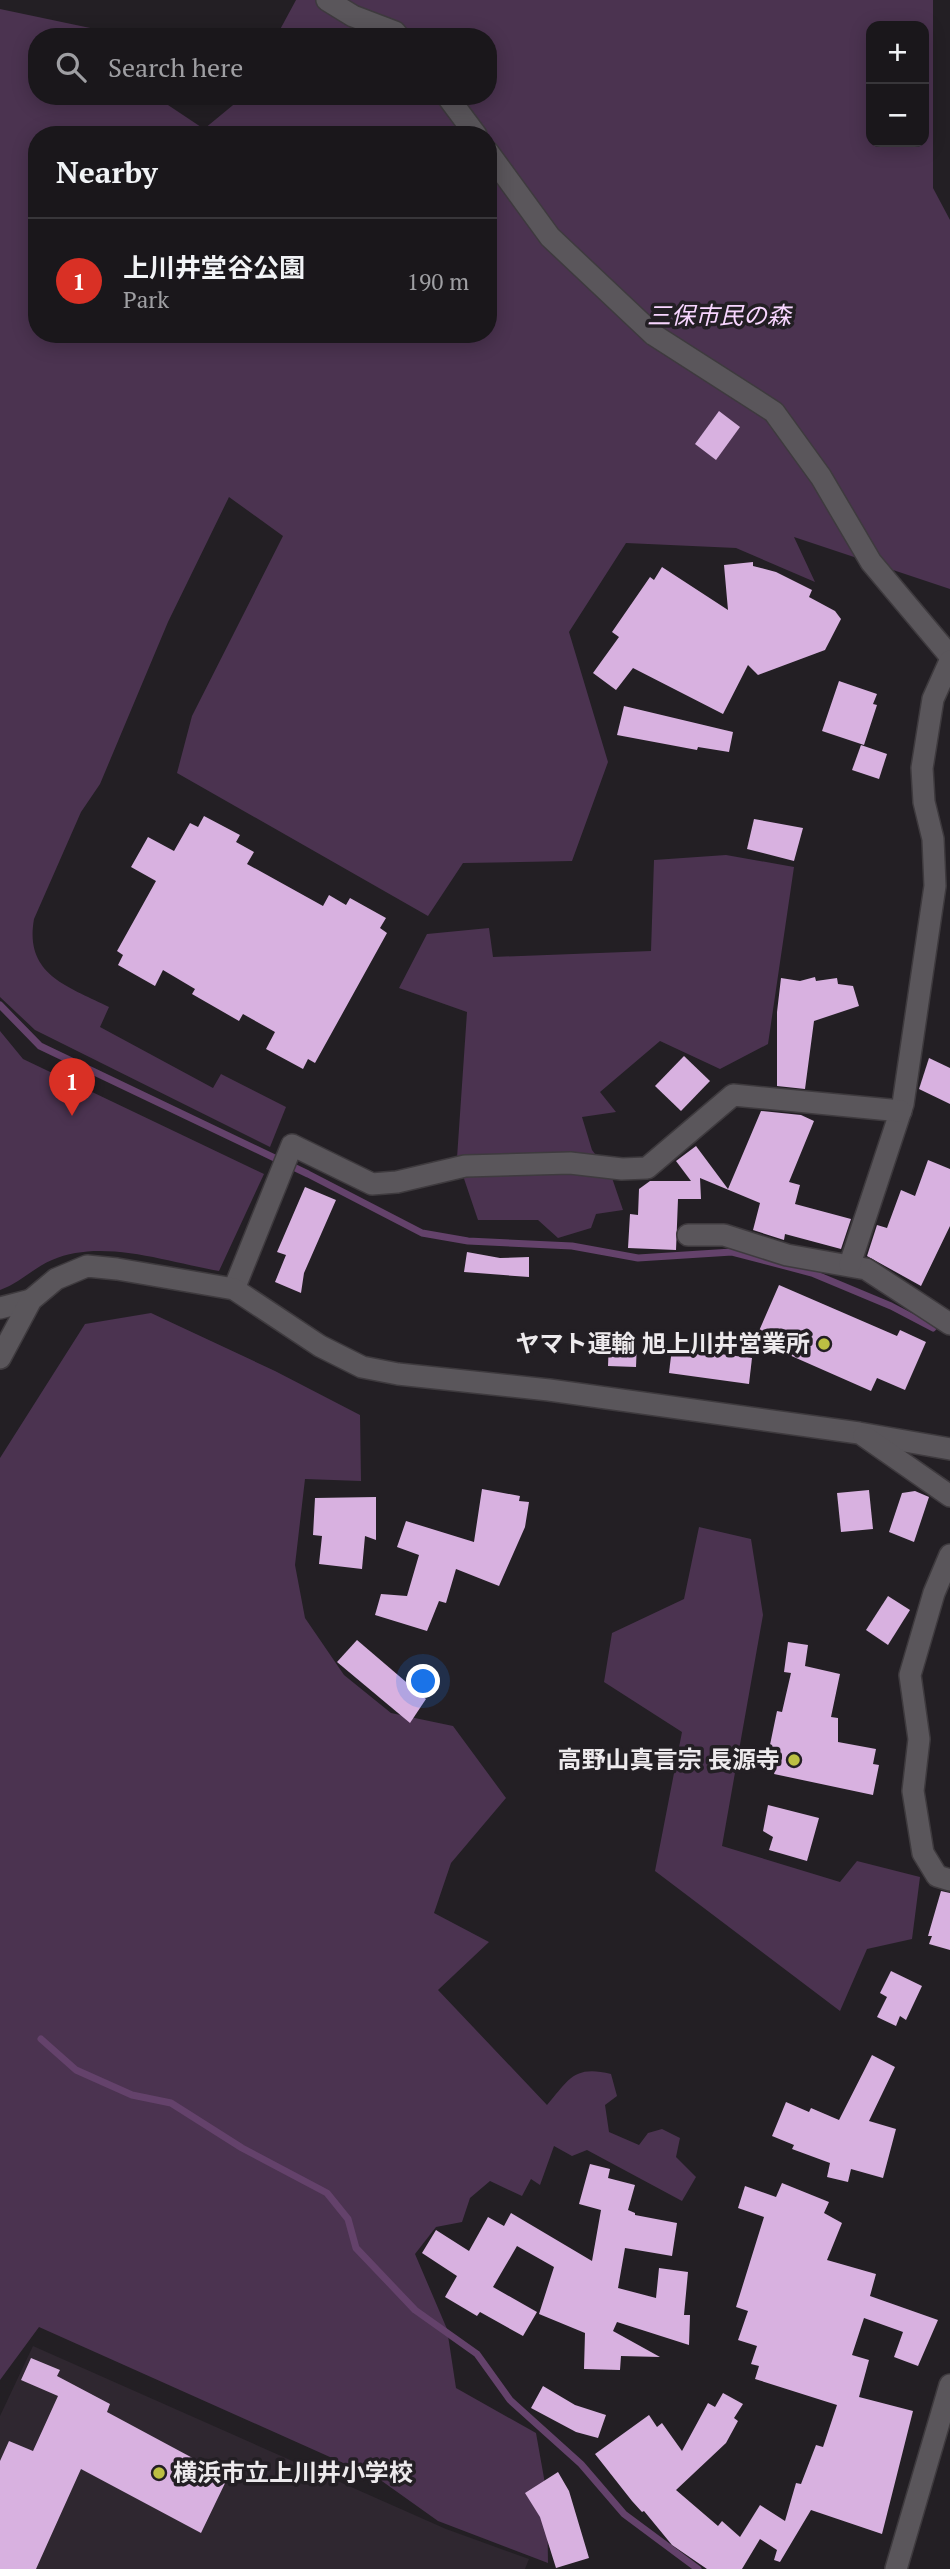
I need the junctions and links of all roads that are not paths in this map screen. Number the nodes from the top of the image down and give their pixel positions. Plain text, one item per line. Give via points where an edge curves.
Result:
1 (327, 0) edge
2 (384, 28) edge
3 (454, 105) edge
4 (469, 126) edge
5 (497, 164) edge
6 (950, 659) edge
7 (901, 1111) junction
8 (688, 1235) dead end
9 (850, 1264) junction
10 (234, 1289) junction
11 (31, 1300) junction
12 (0, 1308) edge
13 (950, 1324) edge
14 (0, 1358) edge
15 (859, 1433) junction
16 (950, 1449) edge
17 (950, 1496) edge
18 (950, 1555) edge
19 (950, 1880) edge
20 (950, 2385) edge
21 (896, 2569) edge

1 - 2 street
3 - 4 street
5 - 6 street via 550,237 654,335 774,411 821,477 871,562
6 - 7 street via 933,699 922,768 935,886
7 - 9 street
7 - 10 street via 733,1095 647,1168 570,1163 465,1166 372,1184 292,1146
8 - 9 street via 724,1235 787,1255
9 - 13 street via 866,1269
10 - 11 street via 87,1266 56,1279
10 - 15 street via 320,1346 362,1367
11 - 12 street
11 - 14 street
15 - 16 street
15 - 17 street
18 - 19 street via 910,1675 919,1740 914,1791 923,1853 937,1877
20 - 21 street

